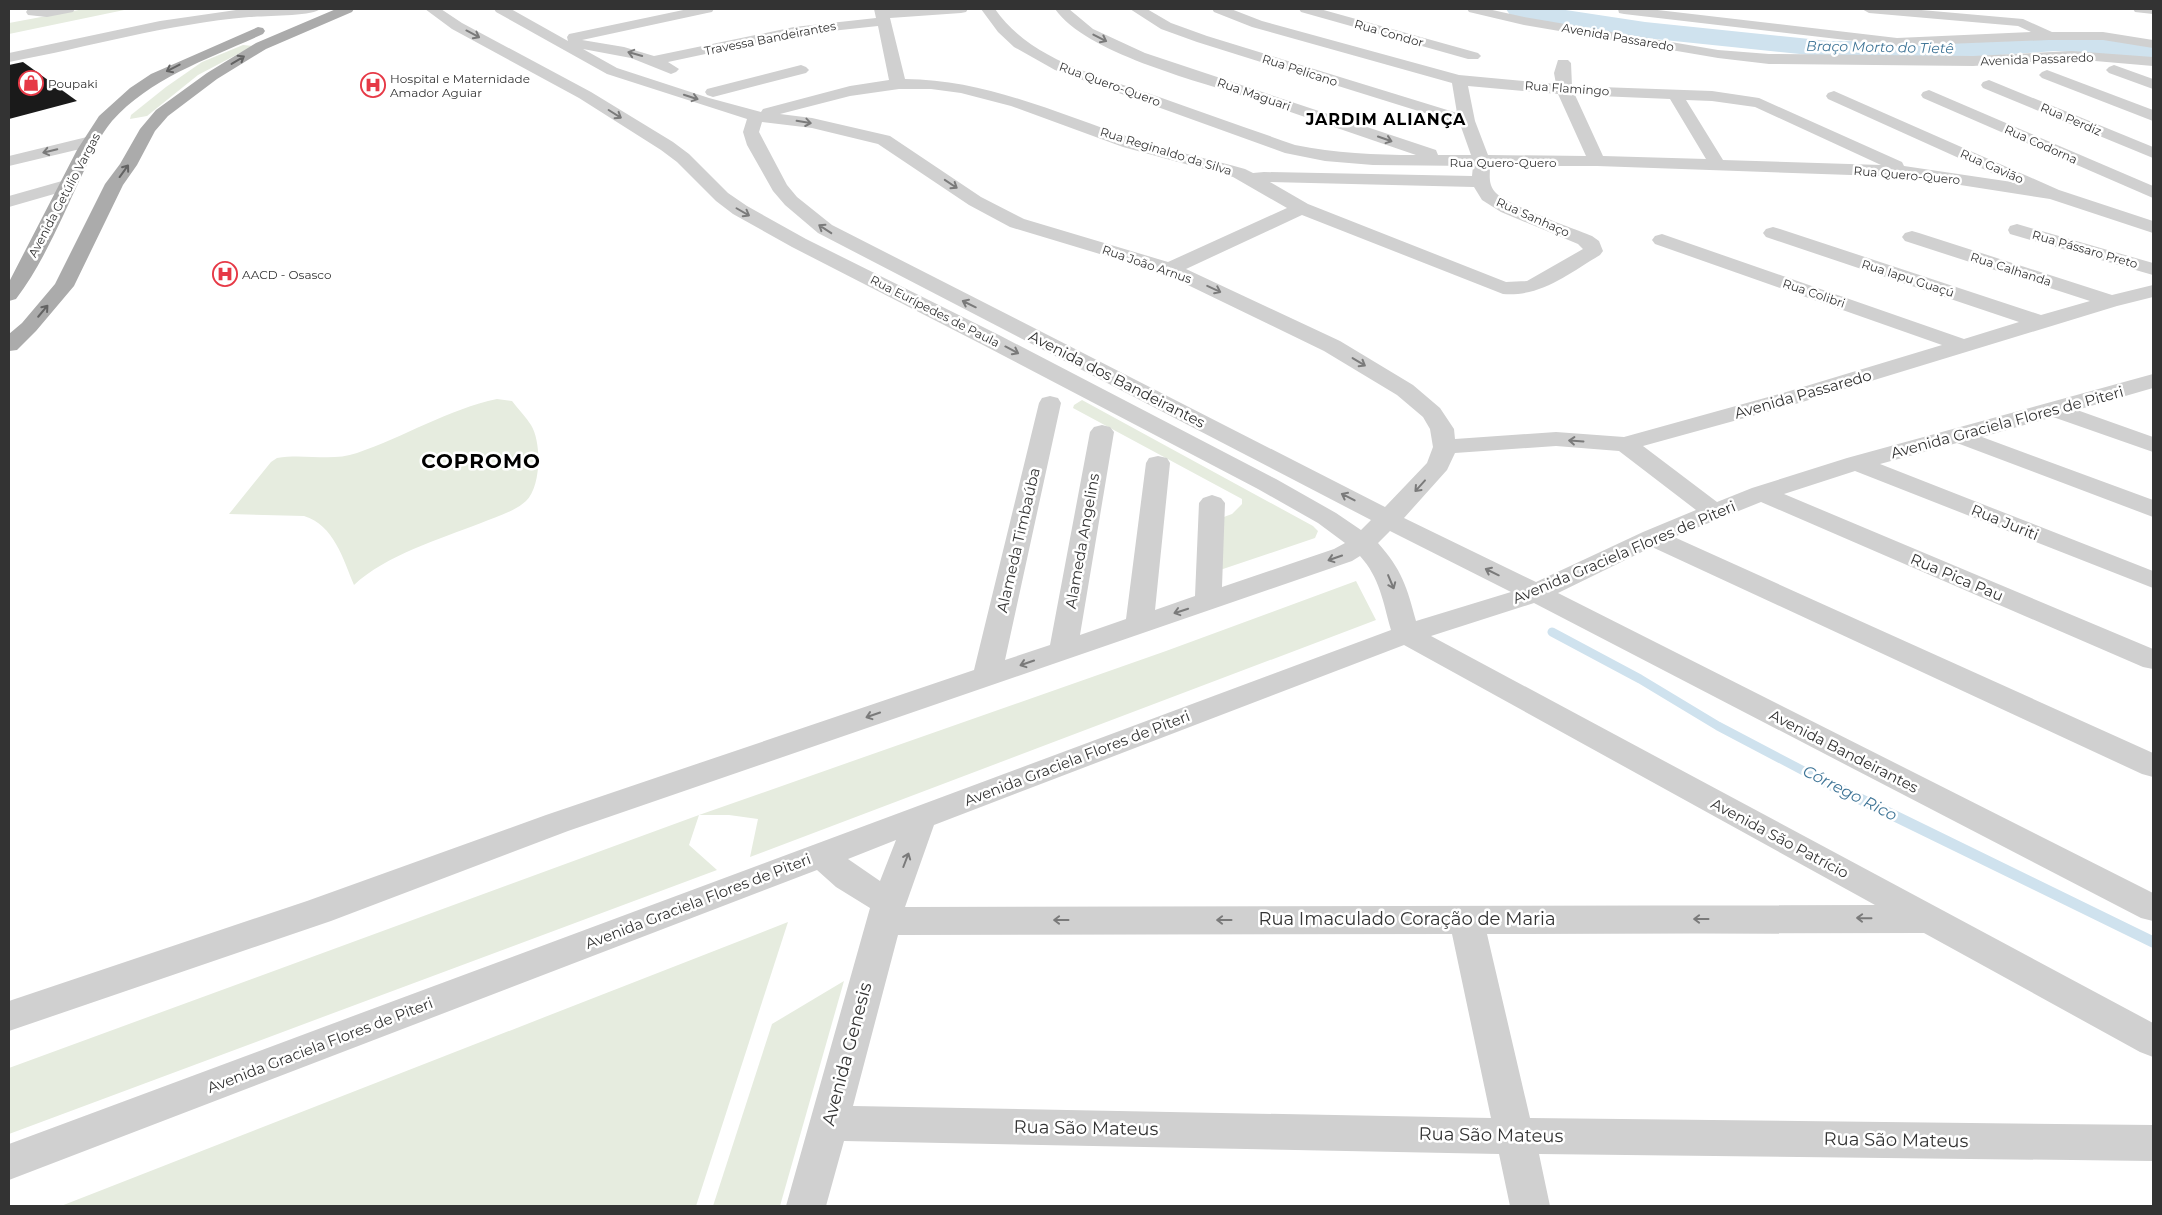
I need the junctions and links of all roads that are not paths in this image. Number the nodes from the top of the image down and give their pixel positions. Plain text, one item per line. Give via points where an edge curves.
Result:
1 (68, 9) edge
2 (314, 9) edge
3 (347, 9) edge
4 (503, 9) edge
5 (708, 9) edge
6 (961, 9) edge
7 (988, 9) edge
8 (1062, 9) edge
9 (1137, 9) edge
10 (1219, 9) edge
11 (1306, 9) edge
12 (1474, 9) edge
13 (1869, 9) edge
14 (2140, 9) edge
15 (430, 10) edge
16 (2153, 10) edge
17 (41, 11) edge
18 (1620, 13) edge
19 (1909, 13) junction
20 (883, 14) edge
21 (2025, 16) edge
22 (2049, 36) junction
23 (556, 40) junction
24 (1906, 42) junction
25 (1487, 44) dead end
26 (2153, 44) edge
27 (1473, 56) junction
28 (9, 58) edge
29 (655, 60) junction
30 (2153, 62) edge
31 (1563, 63) dead end
32 (801, 70) dead end
33 (2114, 70) dead end
34 (2047, 75) dead end
35 (1453, 79) junction
36 (898, 84) junction
37 (1989, 84) dead end
38 (2153, 84) edge
39 (1564, 90) junction
40 (713, 92) junction
41 (1675, 94) junction
42 (1930, 95) dead end
43 (1834, 96) dead end
44 (756, 116) junction
45 (2153, 116) edge
46 (105, 119) junction
47 (156, 120) junction
48 (1467, 121) junction
49 (91, 140) junction
50 (2153, 153) edge
51 (1597, 161) junction
52 (9, 162) edge
53 (1455, 162) junction
54 (1482, 162) junction
55 (1718, 164) junction
56 (1909, 172) junction
57 (1251, 179) junction
58 (1480, 182) junction
59 (69, 184) junction
60 (2153, 193) edge
61 (2053, 194) junction
62 (2153, 197) edge
63 (2075, 201) junction
64 (13, 204) edge
65 (1301, 208) junction
66 (2153, 227) edge
67 (2017, 230) dead end
68 (1773, 233) dead end
69 (785, 235) junction
70 (1912, 237) dead end
71 (1662, 240) dead end
72 (763, 242) dead end
73 (2153, 268) edge
74 (1170, 269) junction
75 (1503, 288) joint
76 (2153, 291) edge
77 (9, 295) edge
78 (2111, 301) junction
79 (2043, 323) junction
80 (9, 346) edge
81 (1965, 346) junction
82 (2150, 384) edge
83 (1050, 403) dead end
84 (2054, 410) junction
85 (1102, 432) dead end
86 (1956, 435) junction
87 (1625, 444) junction
88 (2153, 445) edge
89 (1445, 447) junction
90 (1158, 463) dead end
91 (1856, 463) junction
92 (1761, 493) junction
93 (1212, 503) dead end
94 (2153, 508) edge
95 (1714, 512) junction
96 (1388, 520) junction
97 (1652, 537) junction
98 (1362, 543) junction
99 (2153, 580) edge
100 (1536, 593) junction
101 (1208, 602) junction
102 (1139, 625) junction
103 (1406, 634) junction
104 (1063, 650) junction
105 (2153, 660) edge
106 (987, 676) junction
107 (2153, 766) edge
108 (922, 817) junction
109 (821, 855) junction
110 (2153, 908) edge
111 (887, 912) junction
112 (1464, 919) junction
113 (1930, 919) junction
114 (9, 1016) edge
115 (2153, 1041) edge
116 (828, 1123) junction
117 (1514, 1136) junction
118 (2153, 1143) edge
119 (9, 1162) edge
120 (806, 1206) edge
121 (1530, 1206) edge

1 - 17 street
2 - 28 street via 278,9 219,16
2 -> 46 main road, Avenida Getúlio Vargas via 156,77
47 -> 3 main road via 212,76 254,50
4 - 23 street
5 - 23 street
6 - 20 street, Travessa Bandeirantes
7 - 53 street, Rua Quero-Quero via 1003,30 1025,50 1060,67 1291,149 1372,160
8 -> 53 street, Rua Maguari via 1080,28 1140,56
9 - 48 street, Rua Pelicano via 1166,26 1202,39
10 - 35 street, Rua Flamingo via 1257,24
11 - 27 street, Rua Condor
12 - 30 street, Avenida Passaredo via 1533,23 1740,57 1955,62 2072,55
13 - 19 street
14 - 16 street
15 -> 69 street, Rua Eurípedes de Paula via 585,95 666,146 684,158 722,197
18 - 24 street via 1808,41
19 - 21 street via 2001,23
19 - 24 street
20 - 29 street, Travessa Bandeirantes
20 - 36 street
21 - 22 street
22 - 24 street
22 - 26 street via 2102,36
29 -> 23 street via 621,50
23 -> 44 street via 612,71
25 - 27 street
27 - 35 street
29 - 40 street
31 - 39 street
32 - 40 street
33 - 38 street
34 - 45 street
35 - 39 street, Rua Flamingo
35 - 48 street
36 - 44 street, Rua Reginaldo da Silva via 872,87
36 - 57 street, Rua Reginaldo da Silva via 991,93 1127,142
37 - 50 street, Rua Perdiz
39 - 41 street, Rua Flamingo
39 - 51 street
40 - 44 street
41 - 55 street
41 - 56 street, Rua Flamingo via 1759,102
42 - 60 street, Rua Codorna
43 - 61 street, Rua Gavião
44 -> 74 street, Rua João Arnus via 884,140 975,201 1017,223
96 -> 44 street, Avenida dos Bandeirantes via 825,229 779,187 751,132
46 - 47 main road via 111,123 130,124
46 - 49 main road, Avenida Getúlio Vargas
80 -> 47 main road via 30,327 64,286 114,184
48 - 54 street
49 -> 52 street
49 - 59 main road, Avenida Getúlio Vargas
51 - 54 street, Rua Quero-Quero
51 - 55 street, Rua Quero-Quero
53 - 54 street, Rua Quero-Quero
54 - 58 street
55 - 56 street, Rua Quero-Quero
56 - 61 street, Rua Quero-Quero
57 - 58 street
57 - 65 street, Rua Reginaldo da Silva
58 - 75 street, Rua Sanhaço via 1488,196 1508,208 1584,240 1592,245 1594,251 1533,286
59 - 64 street
59 - 77 main road, Avenida Getúlio Vargas via 21,279
61 - 63 street, Rua Gavião
62 - 63 street
63 - 66 street, Rua Gavião
65 - 74 street
65 - 75 street, Rua Reginaldo da Silva
67 - 73 street, Rua Pássaro Preto
68 - 79 street, Rua Iapu Guaçú
69 - 72 street
69 -> 98 street, Rua Eurípedes de Paula via 1267,484 1327,518
70 - 78 street, Rua Calhanda
71 - 81 street, Rua Colibri
74 -> 89 street, Rua João Arnus via 1332,346 1405,390 1432,413 1442,429
76 - 78 street, Avenida Passaredo
78 - 79 street, Avenida Passaredo
79 - 81 street, Avenida Passaredo
81 - 87 street, Avenida Passaredo
82 - 84 street, Avenida Graciela Flores de Piteri
83 - 106 street, Alameda Timbaúba
84 - 86 street, Avenida Graciela Flores de Piteri
84 - 88 street
85 - 104 street, Alameda Angelins
86 - 91 street, Avenida Graciela Flores de Piteri
86 - 94 street
87 -> 89 street, Avenida Passaredo via 1556,439
87 - 95 street
89 -> 96 street via 1438,465
90 - 102 street
91 - 92 street, Avenida Graciela Flores de Piteri
91 - 99 street, Rua Juriti
92 - 95 street, Avenida Graciela Flores de Piteri
92 - 105 street, Rua Pica Pau
93 - 101 street
95 - 97 street, Avenida Graciela Flores de Piteri
96 - 98 street
100 -> 96 street, Avenida dos Bandeirantes
97 - 100 street, Avenida Graciela Flores de Piteri
97 - 107 street
98 -> 101 street via 1344,555
98 -> 103 street, Rua Eurípedes de Paula via 1383,565 1392,583
100 - 103 street, Avenida Graciela Flores de Piteri
100 - 110 street, Avenida Bandeirantes
101 -> 102 street
102 - 104 street
103 - 108 street, Avenida Graciela Flores de Piteri
103 - 113 street, Avenida São Patrício
104 -> 106 street
106 -> 114 street via 557,823 297,919
108 - 109 street, Avenida Graciela Flores de Piteri
111 -> 108 street, Avenida Genesis
109 - 111 street
109 - 119 street, Avenida Graciela Flores de Piteri
112 -> 111 street, Rua Imaculado Coração de Maria
111 - 116 street, Avenida Genesis
113 -> 112 street, Rua Imaculado Coração de Maria
112 - 117 street via 1473,944
113 - 115 street, Avenida São Patrício
116 - 117 street, Rua São Mateus
116 - 120 street, Avenida Genesis
117 - 118 street, Rua São Mateus
117 - 121 street

